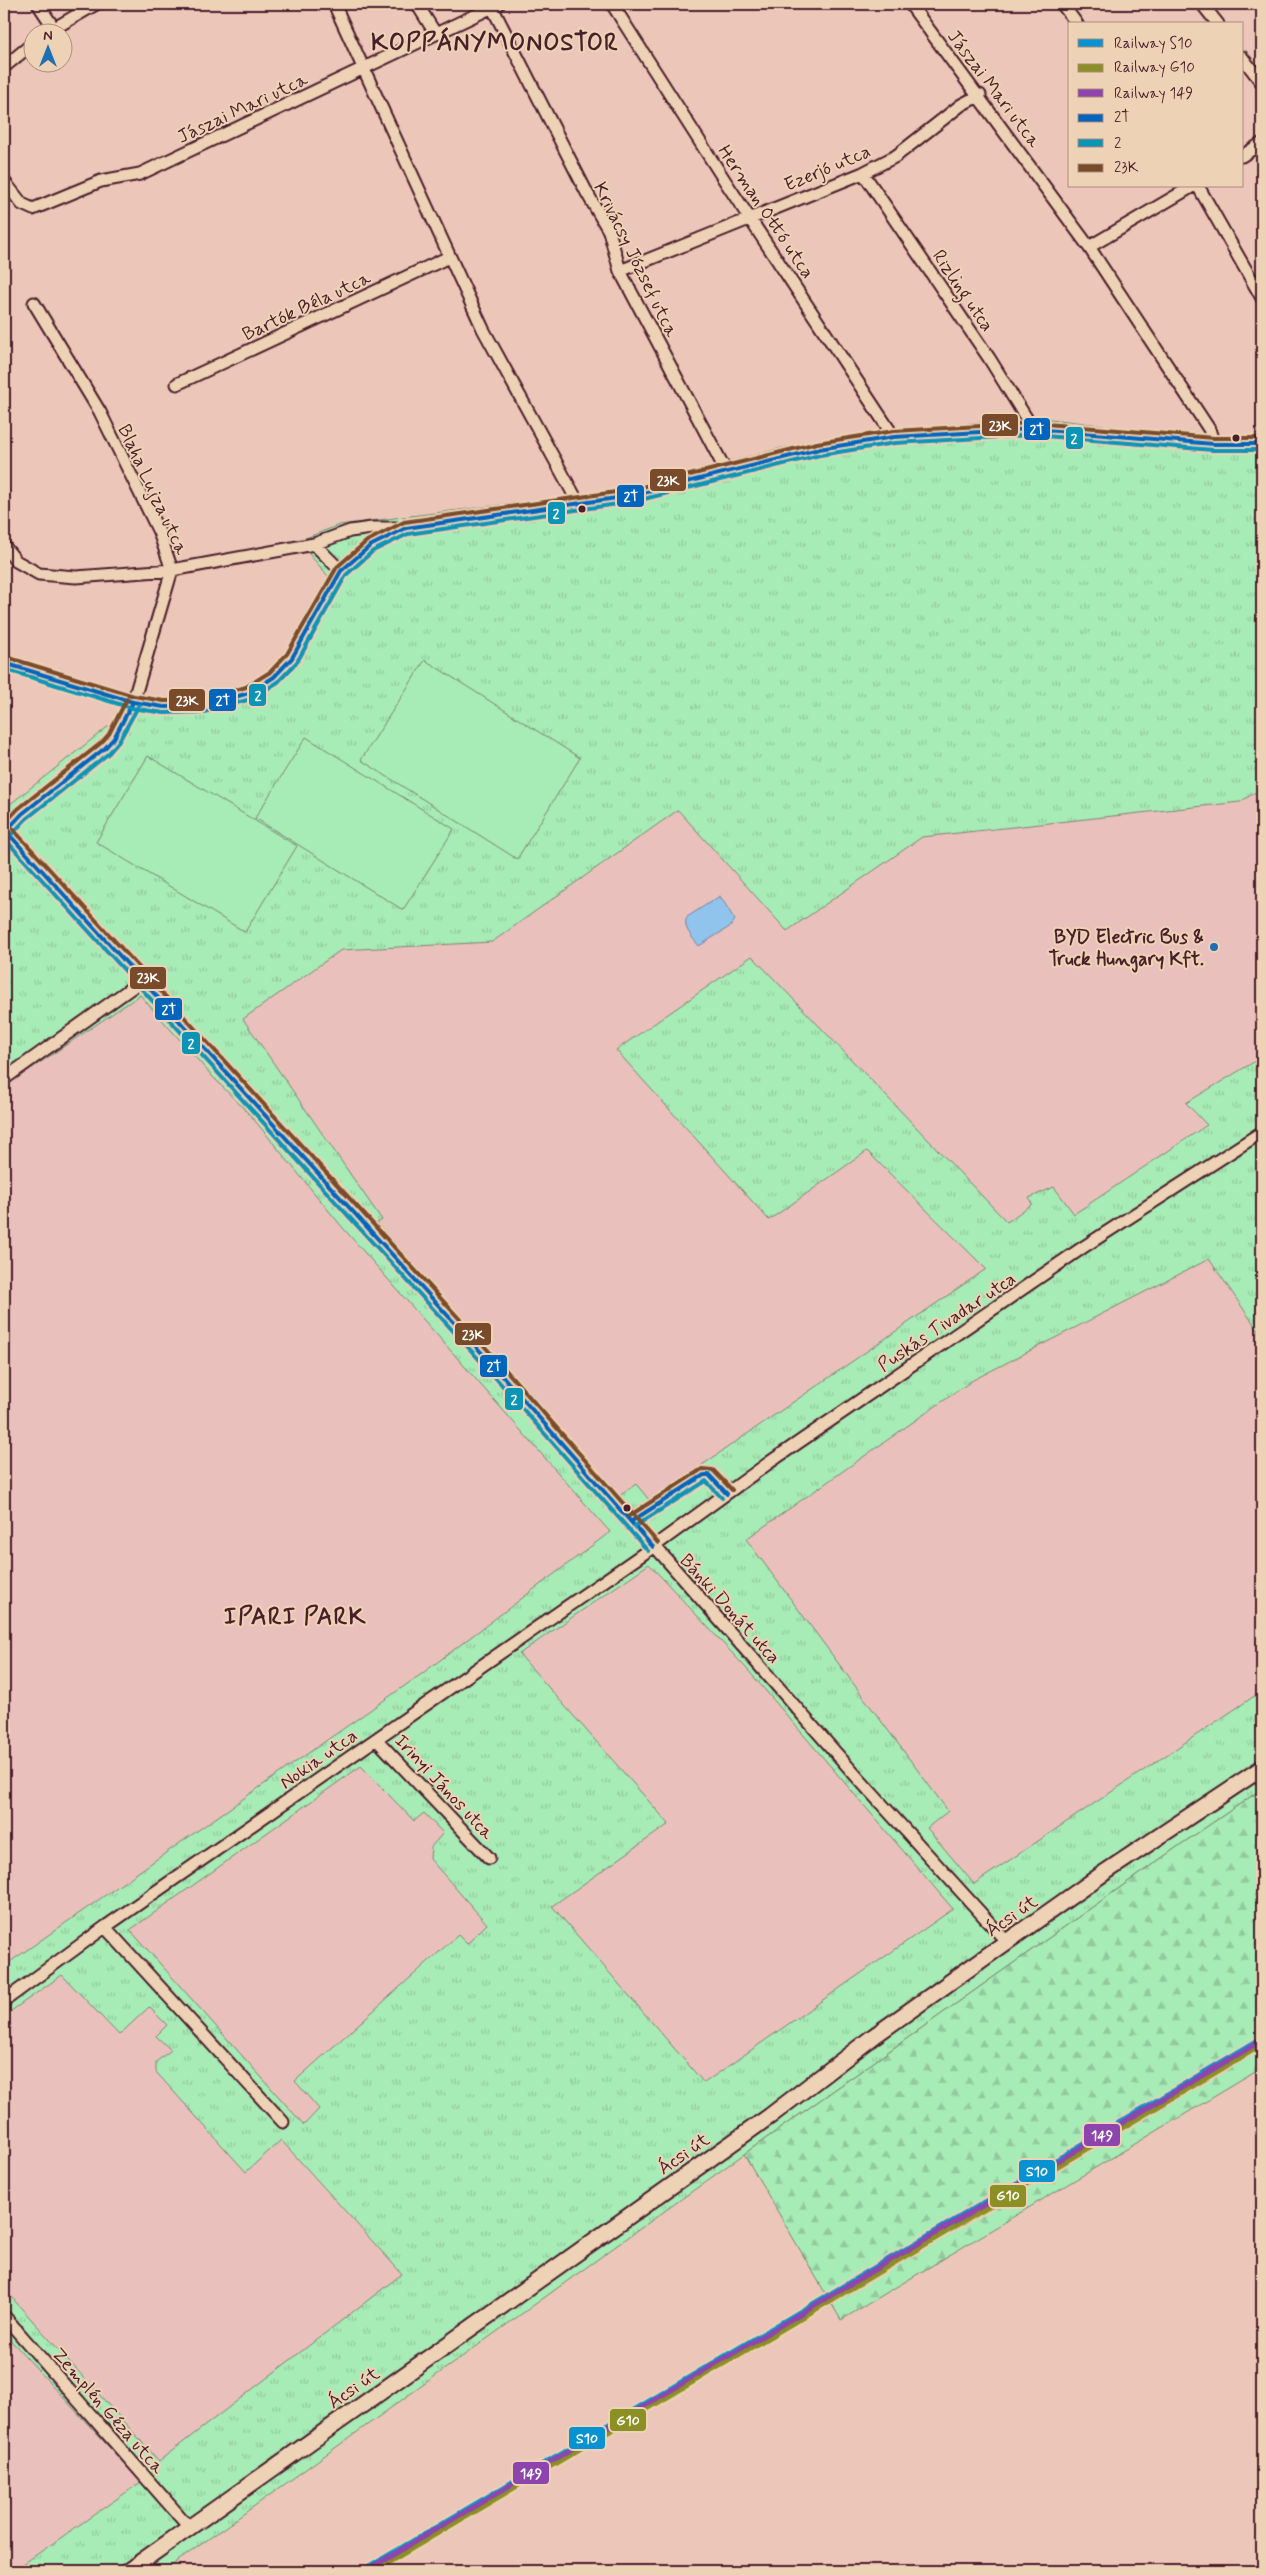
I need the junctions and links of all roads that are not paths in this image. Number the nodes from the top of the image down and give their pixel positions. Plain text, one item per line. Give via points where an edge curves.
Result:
1 (38, 4) edge
2 (96, 4) edge
3 (334, 4) edge
4 (417, 4) edge
5 (612, 4) edge
6 (910, 4) edge
7 (1062, 4) edge
8 (1202, 4) edge
9 (495, 5) edge
10 (47, 22) edge
11 (65, 22) edge
12 (1076, 22) edge
13 (1216, 22) edge
14 (435, 33) junction
15 (22, 52) edge
16 (1244, 60) edge
17 (4, 66) edge
18 (363, 69) junction
19 (1262, 83) edge
20 (980, 95) junction
21 (1262, 144) edge
22 (1244, 155) edge
23 (863, 173) junction
24 (4, 181) edge
25 (1190, 188) edge
26 (1199, 188) edge
27 (751, 218) junction
28 (1089, 247) junction
29 (449, 257) junction
30 (620, 271) junction
31 (1262, 298) edge
32 (34, 303) dead end
33 (177, 384) dead end
34 (1032, 429) junction
35 (894, 437) junction
36 (1214, 444) junction
37 (1262, 444) edge
38 (726, 471) junction
39 (579, 504) junction
40 (406, 528) junction
41 (314, 544) junction
42 (4, 546) edge
43 (172, 570) junction
44 (341, 571) junction
45 (4, 663) edge
46 (133, 702) junction
47 (5, 832) edge
48 (142, 981) junction
49 (4, 1079) edge
50 (1262, 1132) edge
51 (654, 1547) junction
52 (376, 1739) junction
53 (1262, 1768) edge
54 (489, 1858) dead end
55 (105, 1927) junction
56 (1007, 1942) junction
57 (4, 2001) edge
58 (283, 2122) dead end
59 (4, 2316) edge
60 (189, 2527) junction
61 (128, 2571) edge

1 - 10 street
2 - 11 street
3 - 18 street
4 - 14 street
5 - 27 street, Herman Ottó utca
6 - 20 street, Jászai Mari utca
7 - 12 street
8 - 13 street
9 - 14 street, Jászai Mari utca
9 - 30 street, Krivácsy József utca via 586,194 609,231
14 - 18 street, Jászai Mari utca
15 - 17 street
16 - 19 street
18 - 24 street, Jászai Mari utca via 140,174 101,181 40,207 33,209 22,204
18 - 29 street
20 - 23 street, Ezerjó utca via 960,105 896,156
20 - 28 street, Jászai Mari utca
21 - 22 street
23 - 27 street, Ezerjó utca
23 - 34 street, Rizling utca via 989,358
25 - 28 street
26 - 31 street
27 - 30 street, Ezerjó utca
27 - 35 street, Herman Ottó utca
28 - 36 street, Jászai Mari utca via 1209,429
29 - 33 street, Bartók Béla utca
29 - 39 street via 483,329
30 - 38 street, Krivácsy József utca
32 - 43 street, Blaha Lujza utca via 100,412 159,532
34 - 35 street
34 - 36 street
35 - 38 street via 820,449
36 - 37 street
38 - 39 street via 631,496
39 - 40 street
40 - 41 street via 365,529 328,537
40 - 44 street via 370,546
41 - 43 street
41 - 44 street
42 - 43 street via 27,569 56,577
43 - 46 street, Blaha Lujza utca
44 - 46 street via 292,658 274,677 249,693 203,706 164,707
45 - 46 street
46 - 47 street, Blaha Lujza utca via 119,730 105,748 22,814
47 - 48 street, Bánki Donát utca
48 - 49 street
48 - 51 street, Bánki Donát utca via 492,1363
50 - 51 street, Puskás Tivadar utca via 1082,1248 770,1462
51 - 52 street, Nokia utca
51 - 56 street, Bánki Donát utca via 856,1777
52 - 54 street, Irinyi János utca
52 - 55 street, Nokia utca
53 - 56 main road, Ácsi út
55 - 57 street, Nokia utca
55 - 58 street
56 - 60 main road, Ácsi út via 874,2036 770,2116
59 - 60 street, Zemplén Géza utca
60 - 61 main road, Ácsi út

